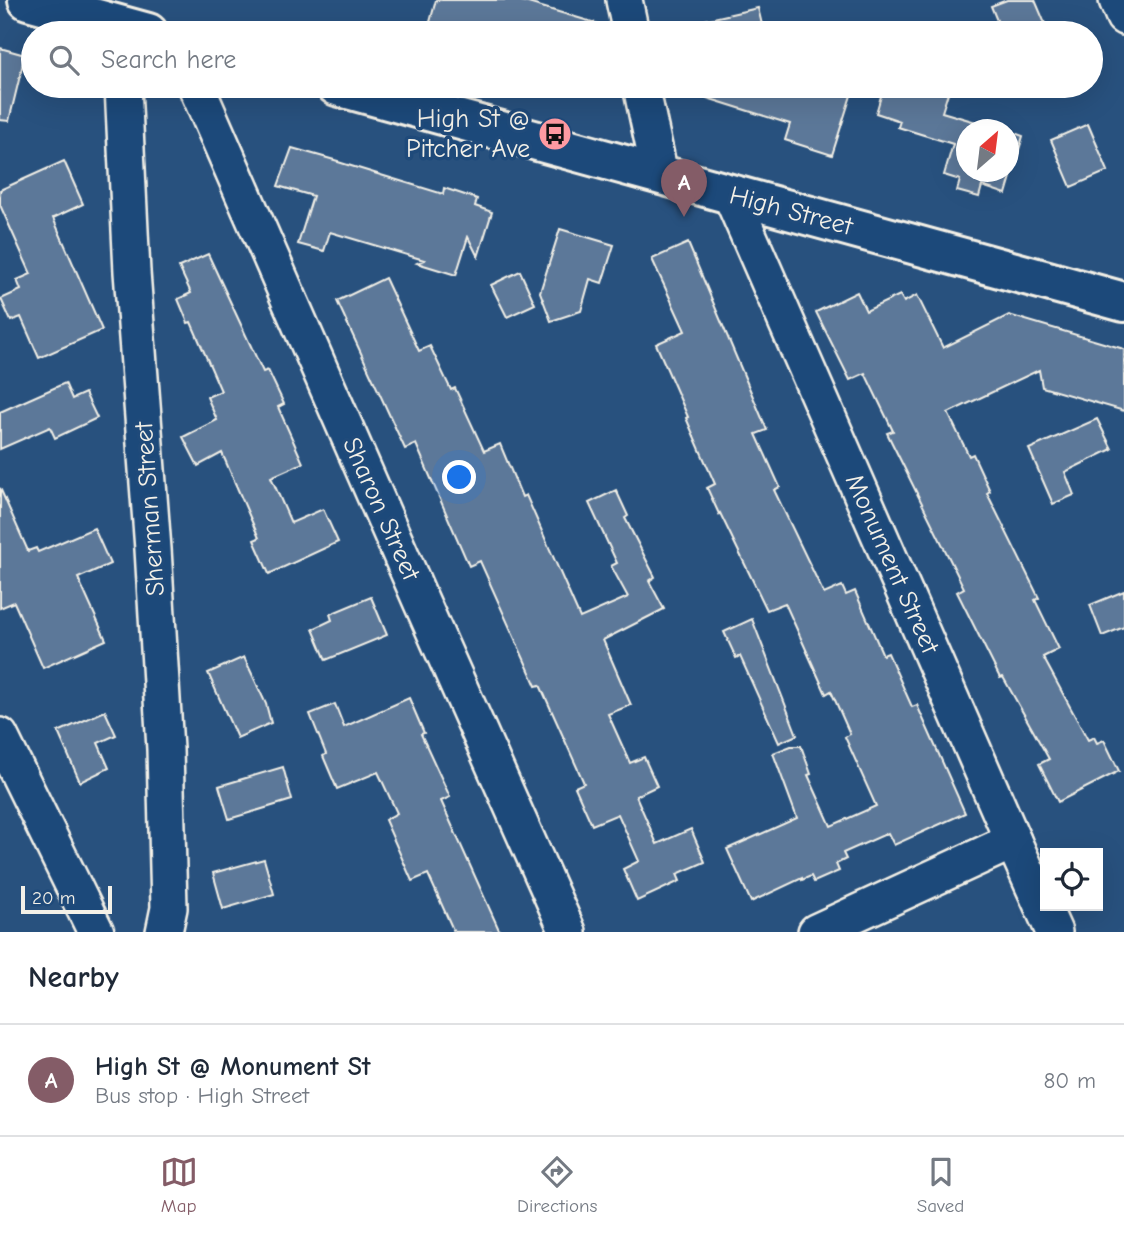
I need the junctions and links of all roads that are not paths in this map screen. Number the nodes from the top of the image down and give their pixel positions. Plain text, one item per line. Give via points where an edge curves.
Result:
1 (28, 0) edge
2 (624, 0) edge
3 (1117, 0) edge
4 (1124, 17) edge
5 (117, 21) edge
6 (628, 21) edge
7 (124, 98) edge
8 (201, 98) edge
9 (381, 98) edge
10 (644, 98) edge
11 (660, 175) junction
12 (731, 195) junction
13 (1124, 302) edge
14 (0, 736) edge
15 (1013, 841) junction
16 (96, 932) edge
17 (164, 932) edge
18 (568, 932) edge
19 (816, 932) edge
20 (1054, 932) edge

1 - 5 main road
2 - 6 street
3 - 4 street
7 - 17 street, Sherman Street via 165,749 169,908
8 - 18 street, Sharon Street
9 - 11 main road, High Street
10 - 11 street
11 - 12 main road, High Street
12 - 13 main road, High Street
12 - 15 street, Monument Street
14 - 16 street
15 - 19 street
15 - 20 street, Monument Street

